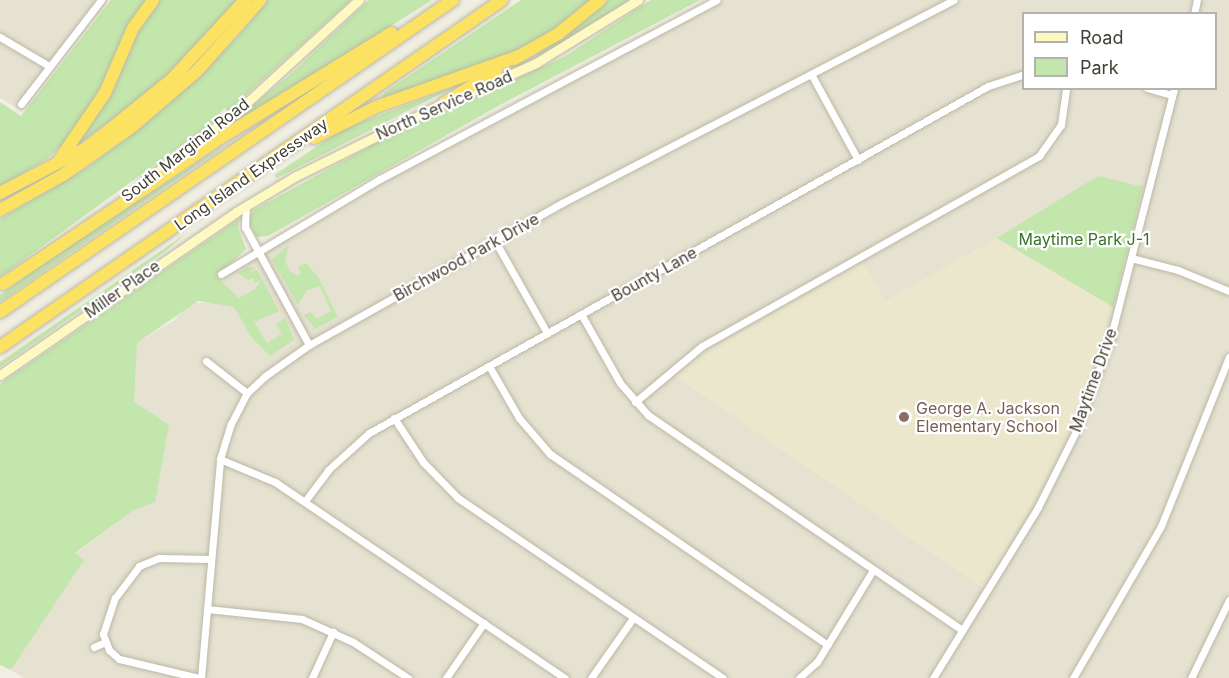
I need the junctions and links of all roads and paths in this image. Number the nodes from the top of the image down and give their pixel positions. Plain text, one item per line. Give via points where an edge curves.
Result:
1 (101, 0) edge
2 (153, 0) edge
3 (245, 0) edge
4 (260, 0) edge
5 (358, 0) edge
6 (453, 0) edge
7 (502, 0) edge
8 (600, 0) edge
9 (638, 0) edge
10 (716, 0) edge
11 (953, 0) edge
12 (430, 15) junction
13 (0, 38) edge
14 (519, 56) junction
15 (49, 66) junction
16 (811, 74) junction
17 (1022, 74) edge
18 (1066, 90) edge
19 (1173, 92) edge
20 (444, 103) junction
21 (21, 104) dead end
22 (60, 160) junction
23 (858, 160) junction
24 (241, 181) junction
25 (0, 193) edge
26 (246, 206) junction
27 (0, 210) edge
28 (495, 241) junction
29 (257, 252) junction
30 (1131, 258) junction
31 (221, 274) dead end
32 (2, 285) edge
33 (1229, 291) edge
34 (0, 312) edge
35 (581, 314) junction
36 (547, 333) junction
37 (309, 345) junction
38 (0, 347) edge
39 (1229, 357) edge
40 (206, 361) dead end
41 (489, 366) junction
42 (0, 375) edge
43 (247, 393) junction
44 (635, 402) junction
45 (394, 418) junction
46 (220, 459) junction
47 (305, 501) junction
48 (211, 559) junction
49 (873, 570) junction
50 (1229, 600) edge
51 (207, 609) junction
52 (633, 618) junction
53 (484, 623) junction
54 (962, 630) junction
55 (333, 632) junction
56 (105, 642) junction
57 (828, 645) junction
58 (94, 647) dead end
59 (200, 678) edge
60 (312, 678) edge
61 (408, 678) edge
62 (447, 678) edge
63 (565, 678) edge
64 (591, 678) edge
65 (723, 678) edge
66 (800, 678) edge
67 (933, 678) edge
68 (1073, 678) edge
69 (1191, 678) edge

1 - 15 street
2 - 22 highway via 134,28 105,93
3 - 22 highway via 155,93 86,148
4 - 27 highway via 197,71 133,126 63,175
5 - 32 main road, South Marginal Road via 241,108
6 - 12 highway, Long Island Expressway
7 - 24 highway, Long Island Expressway
8 - 14 highway via 558,33
9 - 20 main road, North Service Road via 536,63
10 - 29 street via 380,179
11 - 16 street, Birchwood Park Drive
12 - 32 highway via 404,25 214,142
12 - 34 highway, Long Island Expressway
13 - 15 street
14 - 20 highway
14 - 24 highway via 376,107
15 - 21 street
16 - 23 street
16 - 28 street, Birchwood Park Drive
17 - 23 street, Bounty Lane via 988,86
18 - 44 street via 1061,125 1039,156 702,346
19 - 30 street, Maytime Drive
20 - 26 main road, North Service Road via 296,176
22 - 25 highway
23 - 35 street, Bounty Lane
24 - 38 highway, Long Island Expressway
26 - 29 street via 245,227
26 - 42 main road, Miller Place via 146,271
28 - 36 street
28 - 37 street, Birchwood Park Drive
29 - 31 street
29 - 37 street
30 - 33 street via 1178,270
30 - 54 street, Maytime Drive via 1110,340 1076,431 1038,507
35 - 36 street, Bounty Lane
35 - 44 street
36 - 41 street, Bounty Lane
37 - 43 street, Birchwood Park Drive via 280,363
39 - 68 street via 1161,526
40 - 43 street
41 - 45 street, Bounty Lane
41 - 57 street via 519,418 550,454
43 - 46 street, Birchwood Park Drive via 231,424
44 - 49 street via 661,426
45 - 47 street, Bounty Lane via 342,455
45 - 52 street via 423,462 458,498
46 - 47 street via 250,470
46 - 48 street, Birchwood Park Drive
47 - 53 street
48 - 51 street, Birchwood Park Drive
48 - 56 street via 159,558 132,572 106,618
49 - 54 street
49 - 57 street
50 - 69 street
51 - 55 street via 287,616
51 - 59 street, Birchwood Park Drive
52 - 64 street
52 - 65 street
53 - 62 street
53 - 63 street
54 - 67 street, Maytime Drive
55 - 60 street
55 - 61 street
56 - 58 street
56 - 59 street via 118,659 132,665
57 - 66 street

